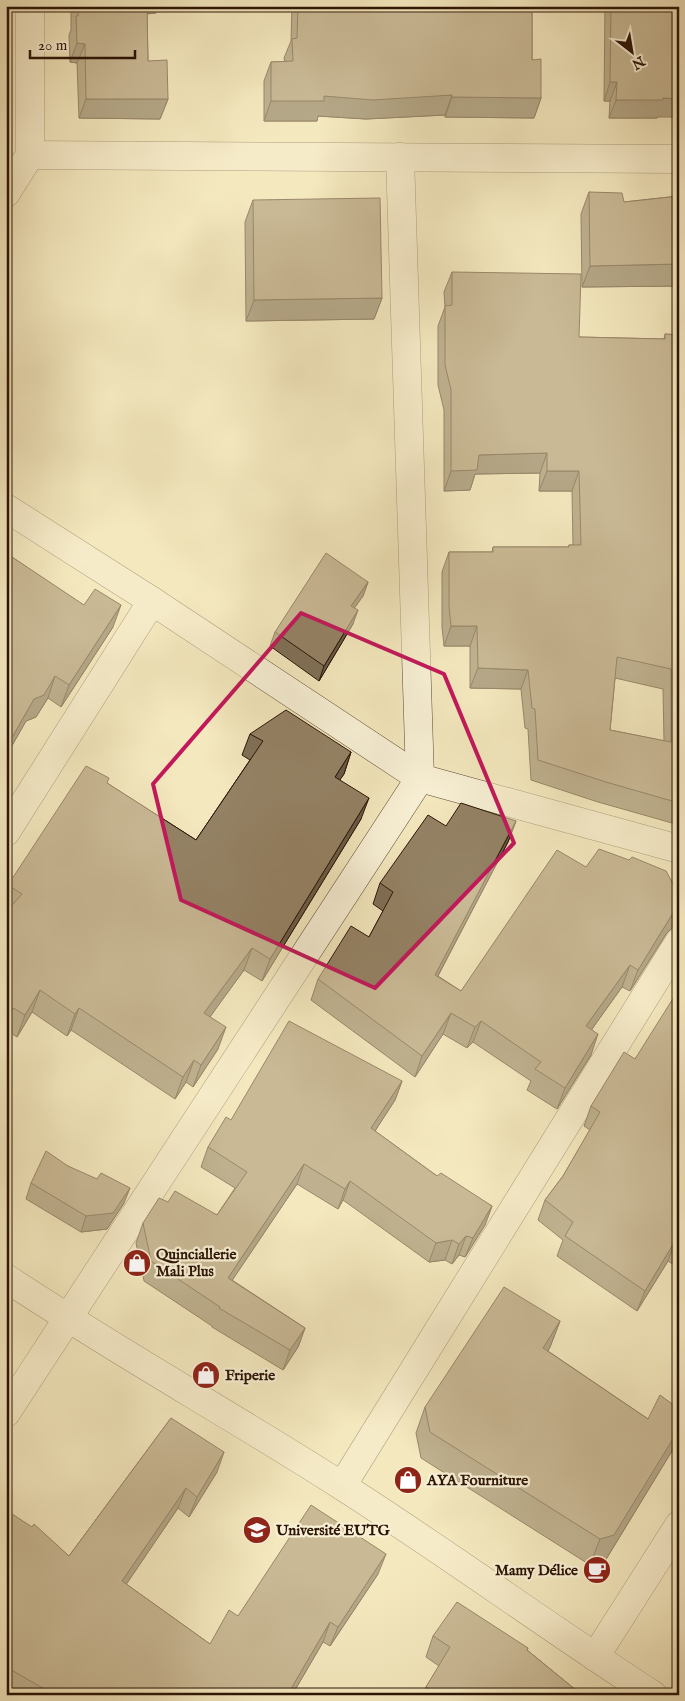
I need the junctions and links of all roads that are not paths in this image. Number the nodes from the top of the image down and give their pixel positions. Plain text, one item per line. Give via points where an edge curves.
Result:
1 (30, 6) edge
2 (30, 155) junction
3 (400, 157) junction
4 (679, 159) edge
5 (6, 193) edge
6 (6, 508) edge
7 (152, 601) junction
8 (420, 778) junction
9 (6, 832) edge
10 (679, 849) edge
11 (679, 942) edge
12 (6, 1278) edge
13 (68, 1319) junction
14 (6, 1413) edge
15 (342, 1486) junction
16 (679, 1525) edge
17 (595, 1657) junction
18 (653, 1695) edge

1 - 2 street
2 - 3 street
2 - 5 street
3 - 4 street
3 - 8 street
6 - 7 street
7 - 8 street
7 - 9 street
8 - 10 street
8 - 13 street
11 - 15 street
12 - 13 street
13 - 14 street
13 - 15 street
15 - 17 street
16 - 17 street
17 - 18 street

